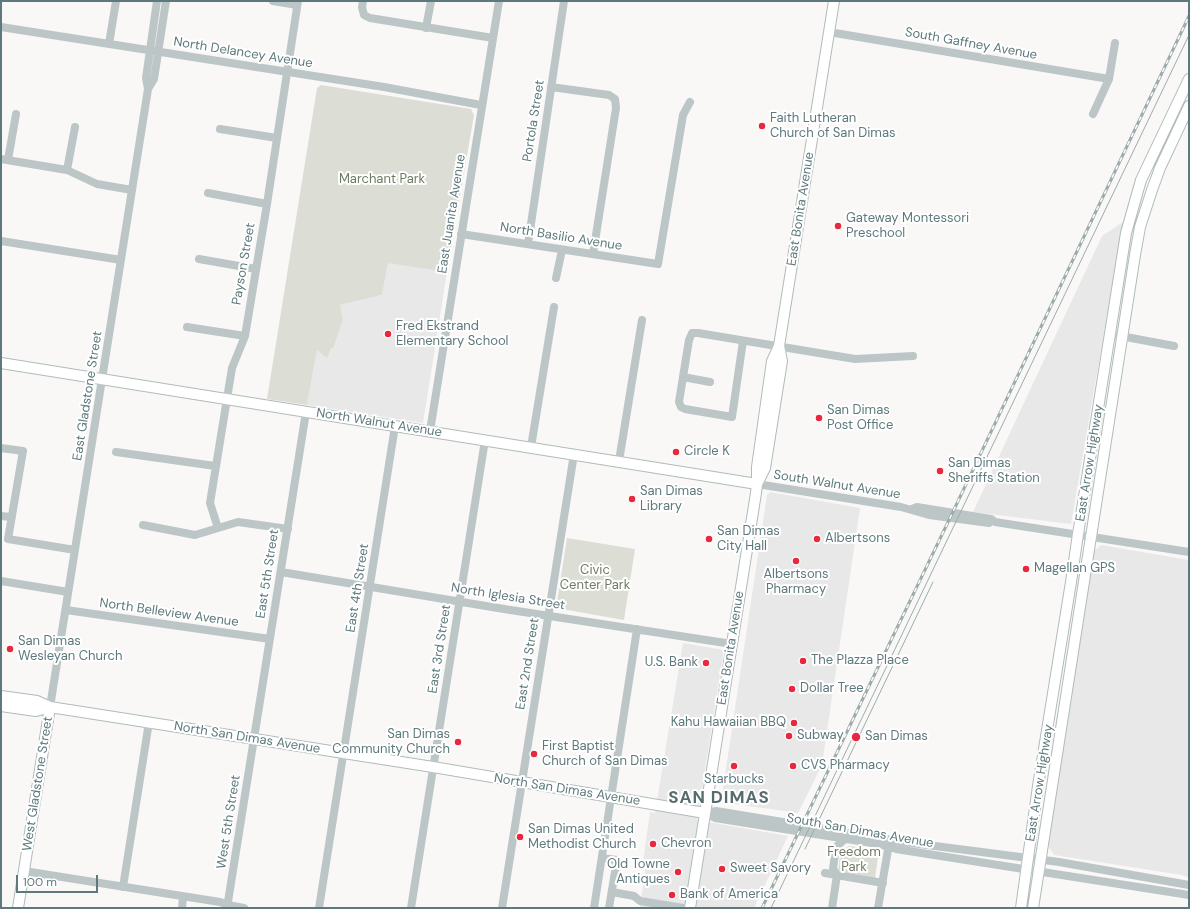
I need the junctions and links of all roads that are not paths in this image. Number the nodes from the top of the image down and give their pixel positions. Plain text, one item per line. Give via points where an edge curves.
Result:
1 (116, 1) edge
2 (157, 1) edge
3 (166, 1) edge
4 (273, 1) edge
5 (363, 1) edge
6 (430, 1) edge
7 (499, 1) edge
8 (564, 1) edge
9 (834, 1) edge
10 (297, 3) edge
11 (1, 27) edge
12 (426, 28) junction
13 (829, 32) junction
14 (493, 38) junction
15 (1115, 42) dead end
16 (109, 44) junction
17 (154, 52) junction
18 (287, 72) junction
19 (1109, 79) junction
20 (1189, 79) edge
21 (551, 87) junction
22 (690, 102) dead end
23 (481, 105) junction
24 (1189, 106) edge
25 (16, 114) dead end
26 (1093, 114) dead end
27 (75, 127) dead end
28 (220, 129) dead end
29 (276, 138) junction
30 (4, 159) edge
31 (67, 170) junction
32 (132, 190) junction
33 (208, 193) dead end
34 (267, 204) junction
35 (461, 234) junction
36 (1, 241) edge
37 (528, 244) junction
38 (562, 250) junction
39 (593, 254) junction
40 (121, 260) junction
41 (199, 260) dead end
42 (256, 268) junction
43 (556, 278) dead end
44 (554, 307) dead end
45 (642, 320) dead end
46 (187, 327) dead end
47 (1110, 334) junction
48 (245, 336) junction
49 (1122, 336) junction
50 (744, 341) junction
51 (779, 346) junction
52 (1174, 346) dead end
53 (913, 356) dead end
54 (1, 363) edge
55 (683, 377) junction
56 (102, 380) junction
57 (710, 382) dead end
58 (226, 399) junction
59 (306, 412) junction
60 (396, 426) junction
61 (430, 432) junction
62 (485, 440) junction
63 (531, 447) junction
64 (1, 448) edge
65 (116, 452) dead end
66 (574, 454) junction
67 (619, 461) junction
68 (215, 466) junction
69 (757, 484) junction
70 (1, 516) edge
71 (11, 517) junction
72 (144, 525) dead end
73 (218, 528) junction
74 (288, 529) junction
75 (1078, 534) junction
76 (1091, 536) junction
77 (75, 550) junction
78 (1189, 552) edge
79 (281, 572) junction
80 (1, 581) edge
81 (370, 588) junction
82 (68, 592) junction
83 (460, 602) junction
84 (66, 610) junction
85 (548, 616) junction
86 (637, 629) junction
87 (270, 639) junction
88 (732, 644) junction
89 (1, 696) edge
90 (1, 706) edge
91 (50, 707) junction
92 (149, 722) junction
93 (254, 739) junction
94 (343, 753) junction
95 (433, 768) junction
96 (521, 783) junction
97 (612, 797) junction
98 (705, 813) junction
99 (845, 839) junction
100 (889, 843) junction
101 (602, 858) junction
102 (1028, 858) junction
103 (1040, 859) junction
104 (1026, 870) junction
105 (24, 871) junction
106 (1039, 872) junction
107 (825, 874) dead end
108 (837, 875) junction
109 (883, 883) junction
110 (1189, 884) edge
111 (123, 887) junction
112 (612, 892) junction
113 (1189, 895) edge
114 (183, 897) junction
115 (638, 902) edge
116 (227, 907) edge
117 (18, 908) edge
118 (182, 908) edge
119 (244, 908) edge
120 (319, 908) edge
121 (411, 908) edge
122 (502, 908) edge
123 (594, 908) edge
124 (609, 908) edge
125 (683, 908) edge
126 (690, 908) edge
127 (832, 908) edge
128 (878, 908) edge
129 (1021, 908) edge
130 (1033, 908) edge

1 - 16 street
2 - 17 street, East Gladstone Street
3 - 17 street, East Gladstone Street
4 - 10 street
5 - 12 street via 364,14 370,18
6 - 12 street
7 - 14 street, East Juanita Avenue
8 - 21 street, Portola Street
9 - 13 main road, East Bonita Avenue
10 - 18 street, Payson Street
11 - 16 street, North Delancey Avenue
12 - 14 street
13 - 19 street, South Gaffney Avenue
13 - 51 main road, East Bonita Avenue
14 - 23 street, East Juanita Avenue
15 - 19 street
16 - 17 street, North Delancey Avenue
17 - 18 street, North Delancey Avenue
17 - 32 street, East Gladstone Street via 154,79 148,88
18 - 23 street, North Delancey Avenue
18 - 29 street, Payson Street
19 - 26 street
20 - 47 main road, East Arrow Highway via 1141,180 1126,233
21 - 37 street, Portola Street
21 - 39 street via 614,98 616,108
22 - 39 street, North Basilio Avenue via 684,115 658,264
23 - 35 street, East Juanita Avenue
24 - 49 main road, East Arrow Highway via 1160,168 1140,227
25 - 30 street
27 - 31 street
28 - 29 street
29 - 34 street, Payson Street
30 - 31 street
31 - 32 street via 97,184
32 - 40 street, East Gladstone Street
33 - 34 street
34 - 42 street, Payson Street
35 - 37 street, North Basilio Avenue
35 - 61 street, East Juanita Avenue
36 - 40 street
37 - 38 street, North Basilio Avenue
38 - 39 street, North Basilio Avenue
38 - 43 street
40 - 56 street, East Gladstone Street
41 - 42 street
42 - 48 street, Payson Street
44 - 63 street
45 - 67 street
46 - 48 street
47 - 49 street
47 - 75 main road, East Arrow Highway
48 - 58 street, Payson Street via 232,368
49 - 52 street
49 - 76 main road, East Arrow Highway
50 - 51 street
50 - 55 street via 692,333
50 - 55 street via 732,417 681,407 679,402
51 - 53 street via 855,359
51 - 69 main road, East Bonita Avenue via 772,360 757,467
54 - 56 main road, North Walnut Avenue
55 - 57 street
56 - 58 main road, North Walnut Avenue
56 - 77 street, East Gladstone Street
58 - 59 main road, North Walnut Avenue
58 - 68 street, Payson Street
59 - 60 main road, North Walnut Avenue
59 - 74 street, East 5th Street
60 - 61 main road, North Walnut Avenue
60 - 81 street, East 4th Street
61 - 62 main road, North Walnut Avenue
62 - 63 main road, North Walnut Avenue
62 - 83 street, East 3rd Street
63 - 66 main road, North Walnut Avenue
64 - 71 street via 23,451
65 - 68 street
66 - 67 main road, North Walnut Avenue
66 - 85 street, East 2nd Street
67 - 69 main road, North Walnut Avenue
68 - 73 street, Payson Street via 210,503
69 - 75 street, South Walnut Avenue
69 - 88 main road, East Bonita Avenue
70 - 71 street
71 - 77 street via 8,540
72 - 73 street via 195,535
73 - 74 street via 238,522
74 - 79 street, East 5th Street
75 - 76 street, South Walnut Avenue
75 - 102 main road, East Arrow Highway
76 - 78 street, South Walnut Avenue
76 - 103 main road, East Arrow Highway
77 - 82 street, East Gladstone Street
79 - 81 street, North Iglesia Street
79 - 87 street, East 5th Street
80 - 82 street
81 - 83 street, North Iglesia Street
81 - 94 street, East 4th Street
82 - 84 street, East Gladstone Street
83 - 85 street, North Iglesia Street
83 - 95 street, East 3rd Street
84 - 87 street, North Belleview Avenue
84 - 91 street, East Gladstone Street
85 - 86 street, North Iglesia Street
85 - 96 street, East 2nd Street
86 - 88 street, North Iglesia Street
86 - 97 street
87 - 93 street, East 5th Street
88 - 98 main road, East Bonita Avenue
89 - 91 main road, North San Dimas Avenue via 37,701
90 - 91 main road, North San Dimas Avenue via 36,711
91 - 92 main road, North San Dimas Avenue
91 - 105 main road, West Gladstone Street
92 - 93 main road, North San Dimas Avenue
92 - 111 street
93 - 94 main road, North San Dimas Avenue
93 - 116 street, West 5th Street
94 - 95 main road, North San Dimas Avenue
94 - 120 street, East 4th Street
95 - 96 main road, North San Dimas Avenue
95 - 121 street, East 3rd Street
96 - 97 main road, North San Dimas Avenue
96 - 122 street, East 2nd Street
97 - 98 main road, North San Dimas Avenue
97 - 101 street
98 - 99 street, South San Dimas Avenue via 715,818
98 - 100 street, South San Dimas Avenue via 716,811
98 - 126 main road, East Bonita Avenue
99 - 100 street, South San Dimas Avenue
99 - 108 street via 836,848 833,869
100 - 102 street, South San Dimas Avenue
100 - 104 street, South San Dimas Avenue via 896,850
100 - 109 street
101 - 112 street via 617,860
101 - 123 street
102 - 103 street, South San Dimas Avenue
102 - 104 main road, East Arrow Highway
103 - 106 main road, East Arrow Highway
103 - 110 street, South San Dimas Avenue
104 - 106 street, South San Dimas Avenue
104 - 129 main road, East Arrow Highway
105 - 111 street
105 - 117 main road, West Gladstone Street
106 - 113 street, South San Dimas Avenue
106 - 130 main road, East Arrow Highway
107 - 108 street
108 - 109 street
108 - 127 street
109 - 128 street
111 - 114 street
112 - 115 street
112 - 124 street
114 - 116 street via 220,902
114 - 118 street
115 - 125 street
116 - 119 street

